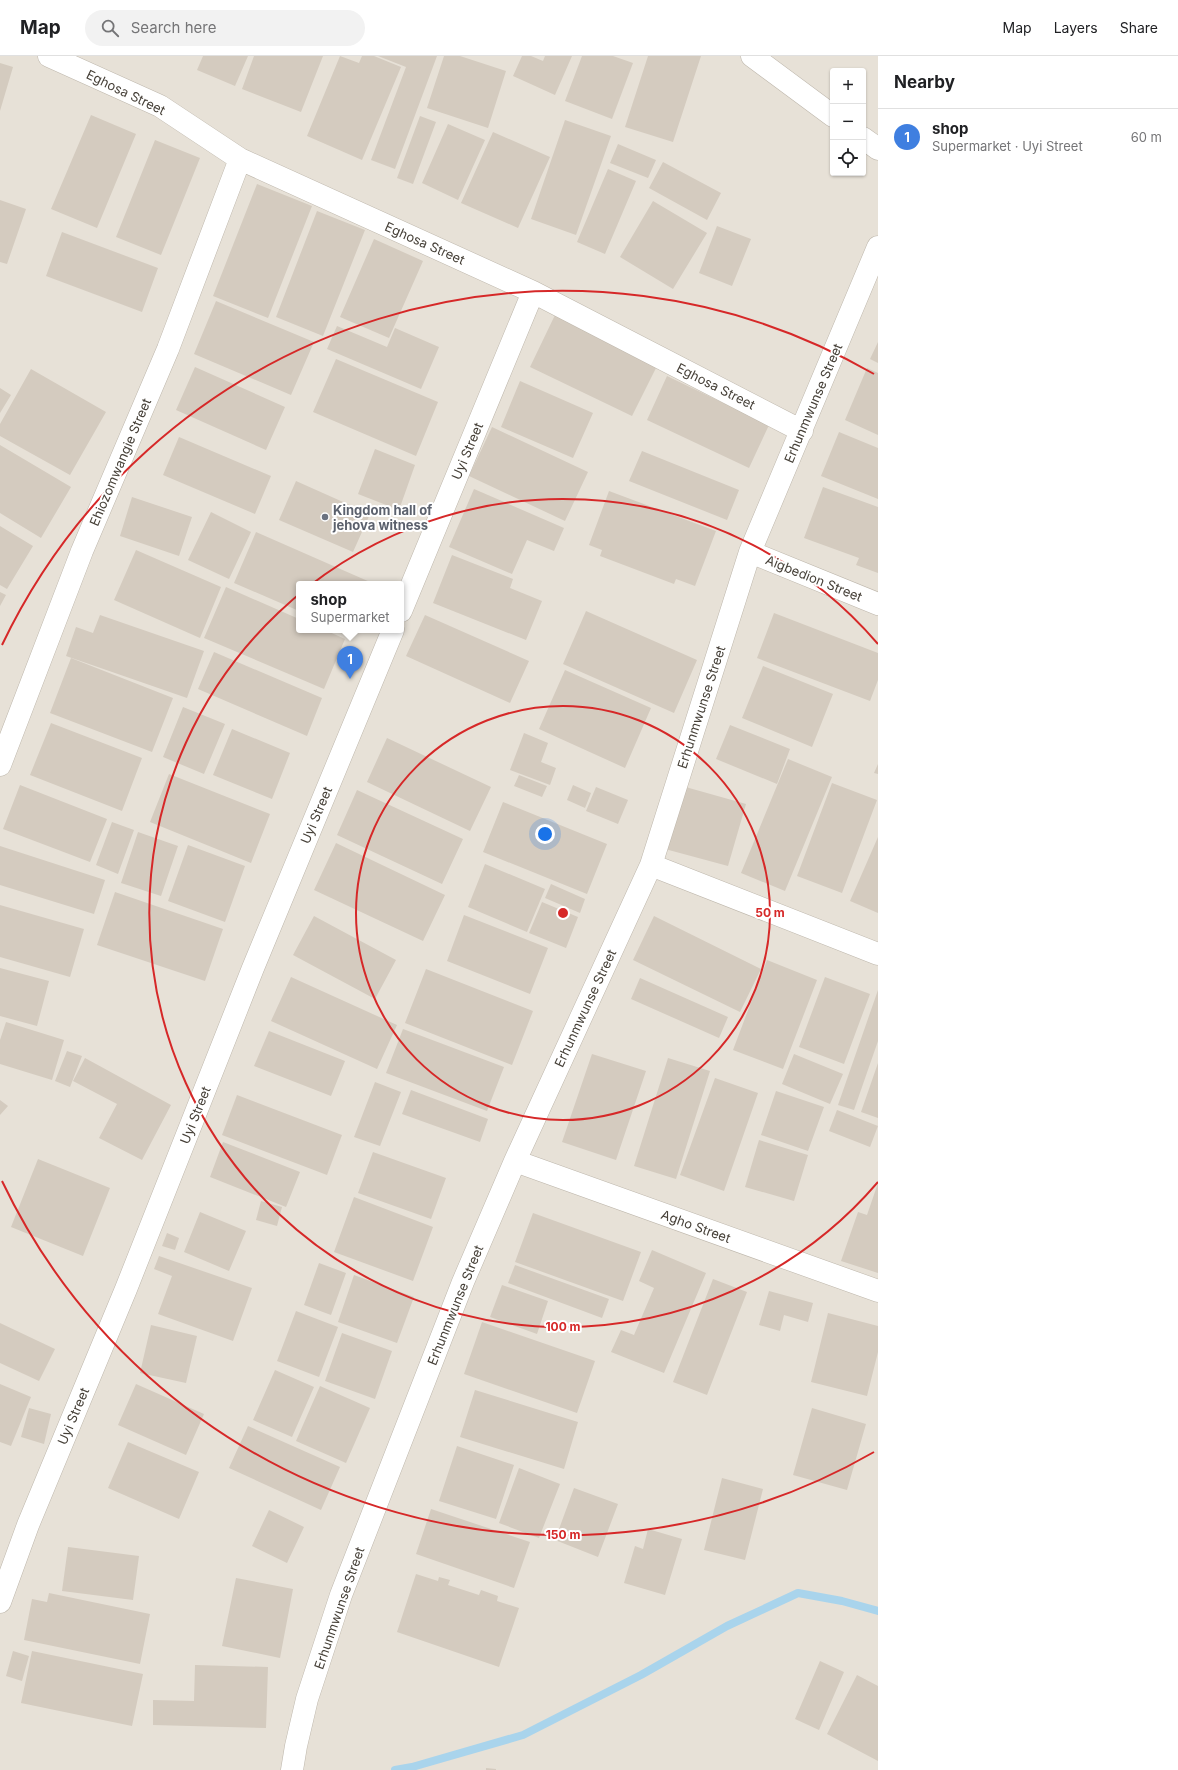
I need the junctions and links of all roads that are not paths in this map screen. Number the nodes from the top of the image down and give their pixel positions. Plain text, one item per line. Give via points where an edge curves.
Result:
1 (49, 56) edge
2 (752, 56) edge
3 (830, 114) edge
4 (866, 140) edge
5 (878, 149) edge
6 (240, 159) junction
7 (878, 247) edge
8 (873, 273) edge
9 (534, 292) junction
10 (802, 431) junction
11 (750, 552) junction
12 (404, 604) edge
13 (878, 604) edge
14 (392, 633) edge
15 (0, 765) edge
16 (651, 865) junction
17 (878, 954) edge
18 (514, 1161) junction
19 (878, 1291) edge
20 (0, 1602) edge
21 (292, 1768) edge

1 - 6 street, Eghosa Street via 160,106
2 - 3 street
4 - 5 street
6 - 9 street, Eghosa Street
6 - 15 street, Ehiozomwangie Street via 168,350 82,551
7 - 8 street, Erhunmwunse Street
8 - 10 street, Erhunmwunse Street
9 - 10 street, Eghosa Street
9 - 12 street, Uyi Street
10 - 11 street, Erhunmwunse Street
11 - 13 street, Aigbedion Street
11 - 16 street, Erhunmwunse Street
14 - 20 street, Uyi Street via 253,968 126,1289 28,1525
16 - 17 street
16 - 18 street, Erhunmwunse Street
18 - 19 street, Agho Street
18 - 21 street, Erhunmwunse Street via 463,1282 341,1594 307,1699

